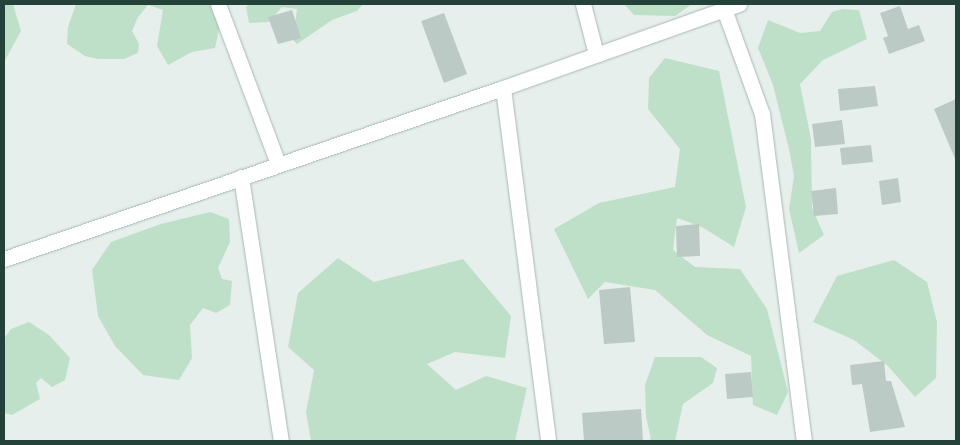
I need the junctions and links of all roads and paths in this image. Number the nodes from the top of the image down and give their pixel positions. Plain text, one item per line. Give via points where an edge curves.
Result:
1 (218, 4) edge
2 (583, 4) edge
3 (739, 4) edge
4 (724, 9) junction
5 (596, 54) junction
6 (503, 88) junction
7 (278, 164) junction
8 (241, 177) junction
9 (4, 259) edge
10 (282, 441) edge
11 (548, 441) edge
12 (804, 441) edge

1 - 7 street
2 - 5 street
3 - 4 street
4 - 5 street
4 - 12 street via 762,114
5 - 6 street
6 - 7 street
6 - 11 street
7 - 8 street
8 - 9 street
8 - 10 street

